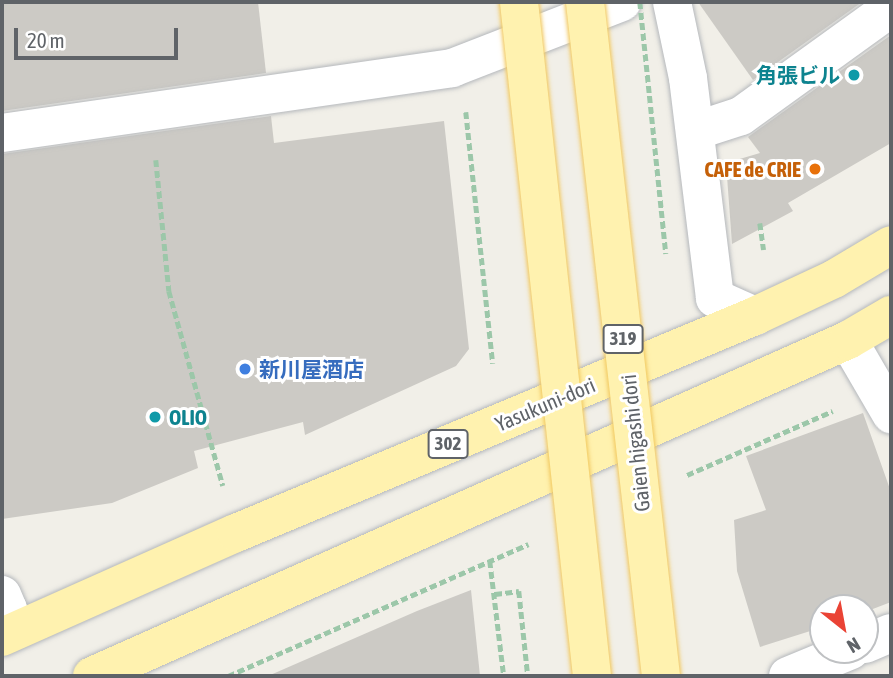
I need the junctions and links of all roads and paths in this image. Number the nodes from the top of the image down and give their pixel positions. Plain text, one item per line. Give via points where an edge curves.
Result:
1 (519, 2) edge
2 (585, 2) edge
3 (622, 2) edge
4 (672, 2) edge
5 (891, 8) edge
6 (452, 68) junction
7 (152, 114) junction
8 (695, 131) junction
9 (2, 133) edge
10 (760, 223) dead end
11 (891, 245) edge
12 (764, 250) dead end
13 (891, 315) edge
14 (755, 316) junction
15 (848, 340) junction
16 (493, 364) dead end
17 (891, 414) edge
18 (224, 490) dead end
19 (490, 561) dead end
20 (494, 594) junction
21 (2, 596) edge
22 (2, 621) edge
23 (2, 637) edge
24 (817, 664) edge
25 (92, 676) edge
26 (504, 676) edge
27 (528, 676) edge
28 (592, 676) edge
29 (661, 676) edge
30 (788, 676) edge

1 - 28 main road, bridge
2 - 29 main road, Gaien higashi dori / 319, bridge
3 - 6 street
4 - 8 street
5 - 8 street via 741,116
6 - 7 street
6 - 16 path via 466,107
7 - 9 street
7 - 18 path via 169,291
8 - 14 street via 715,298
10 - 12 path
11 - 14 main road, Yasukuni-dori / 302 via 834,279
13 - 15 main road
14 - 23 main road, Yasukuni-dori / 302 via 236,533
15 - 17 street
15 - 25 main road
19 - 20 path
20 - 26 path
20 - 27 path via 519,591
21 - 22 street via 8,609
24 - 30 street

